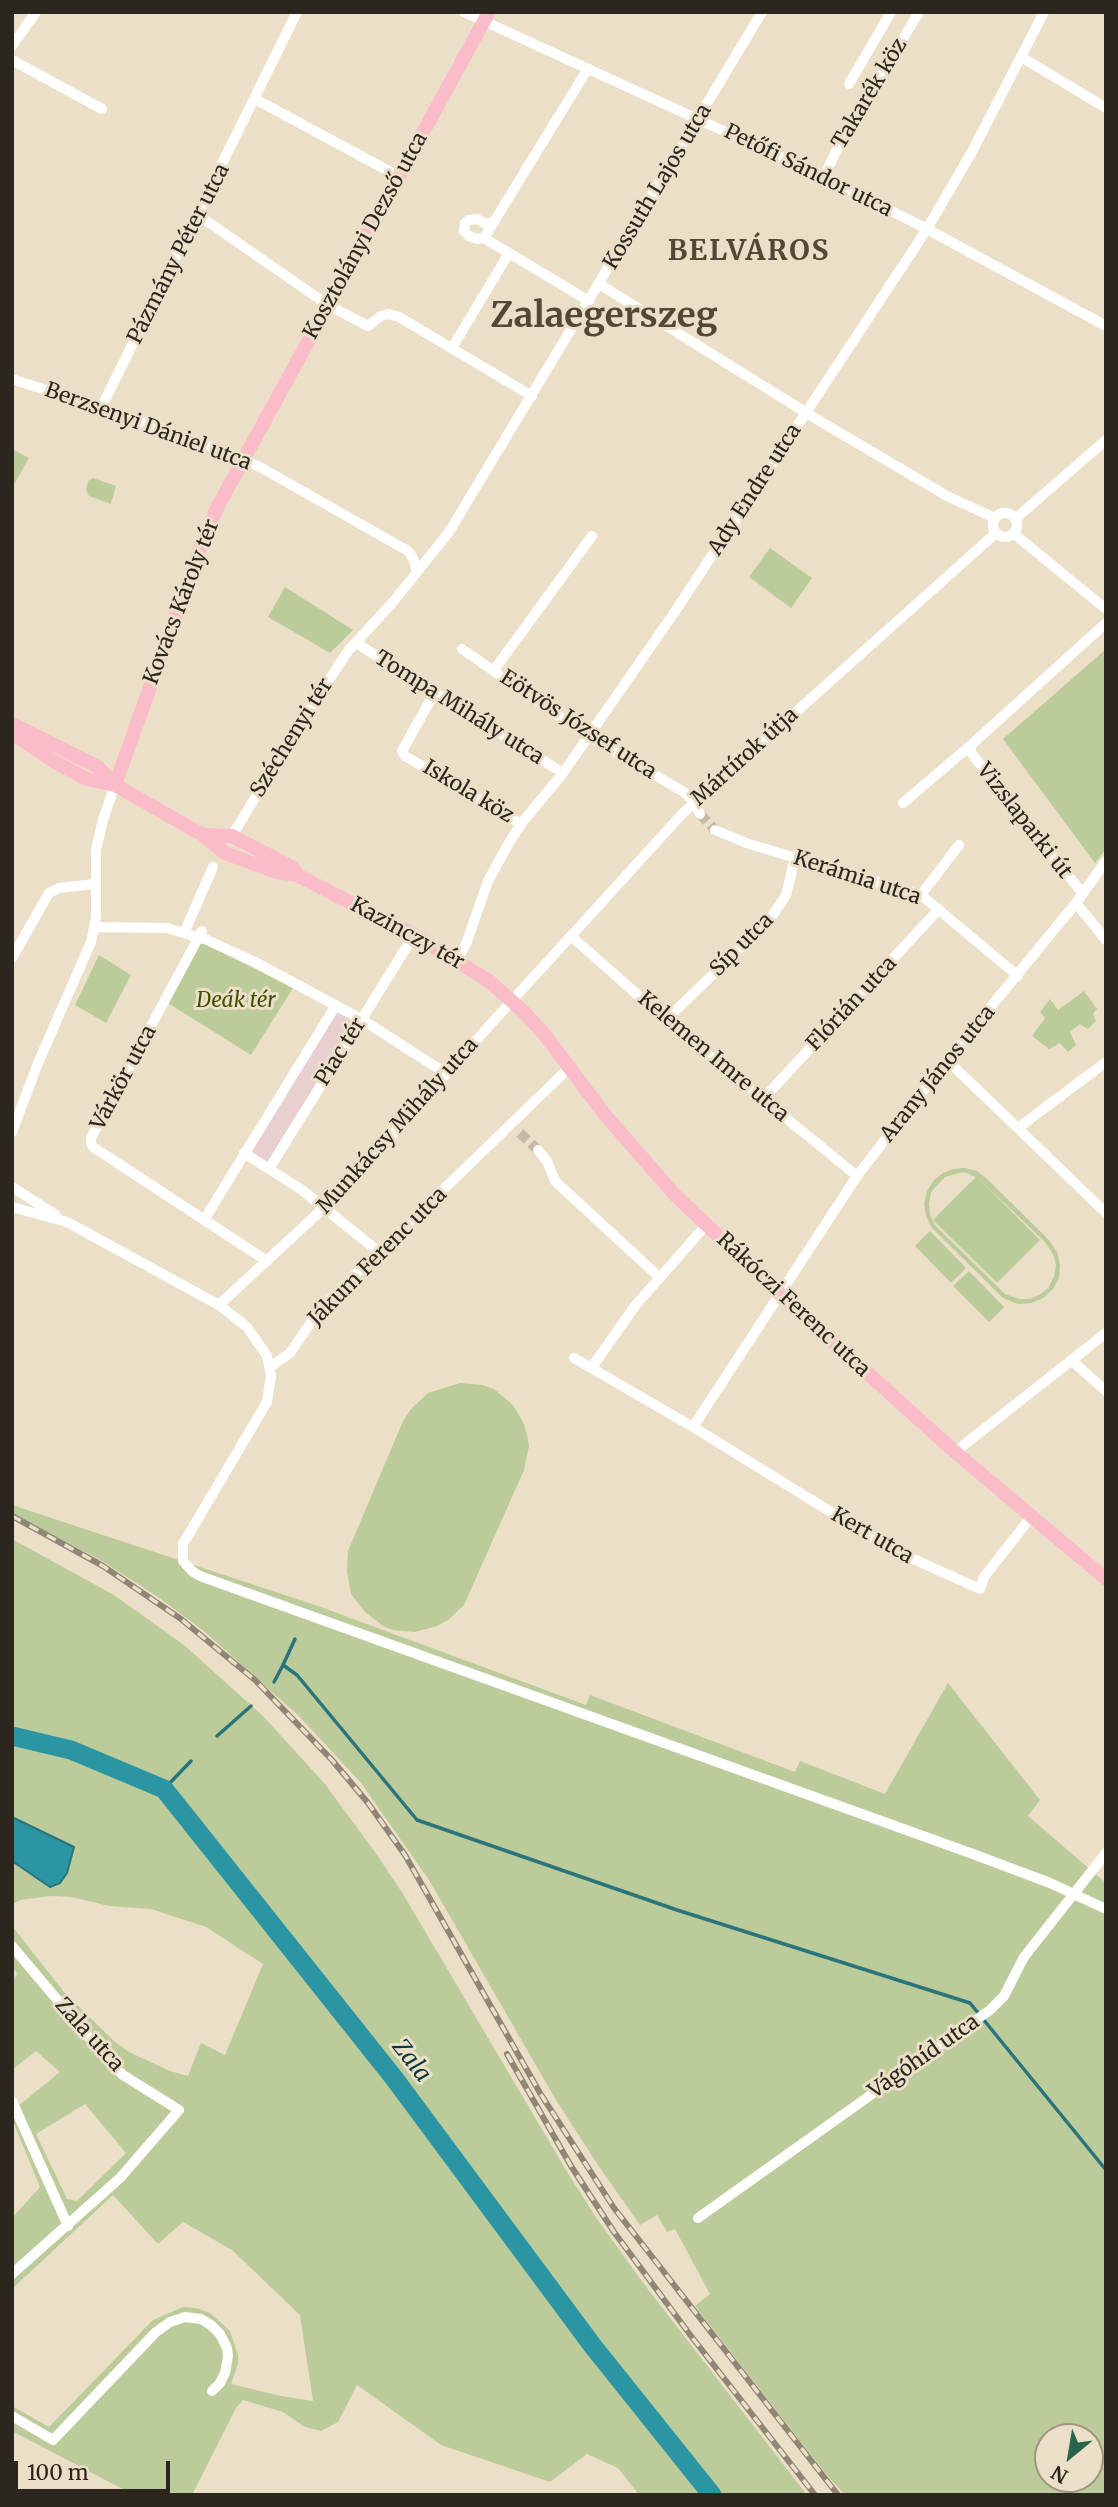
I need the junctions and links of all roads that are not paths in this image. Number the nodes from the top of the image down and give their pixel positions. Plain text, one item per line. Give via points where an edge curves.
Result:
1 (36, 12) edge
2 (297, 12) edge
3 (464, 12) edge
4 (762, 12) edge
5 (891, 12) edge
6 (919, 12) edge
7 (1044, 12) edge
8 (486, 17) edge
9 (12, 46) edge
10 (1023, 58) junction
11 (12, 60) edge
12 (587, 70) junction
13 (849, 83) dead end
14 (255, 99) junction
15 (1106, 108) edge
16 (102, 109) dead end
17 (699, 118) junction
18 (398, 176) junction
19 (824, 177) junction
20 (198, 215) junction
21 (493, 222) junction
22 (927, 229) junction
23 (484, 238) junction
24 (509, 253) junction
25 (599, 284) junction
26 (589, 301) junction
27 (328, 305) junction
28 (1106, 326) edge
29 (452, 348) junction
30 (12, 379) edge
31 (532, 396) junction
32 (101, 408) junction
33 (806, 412) junction
34 (1106, 440) edge
35 (243, 459) junction
36 (995, 518) junction
37 (1015, 519) junction
38 (996, 533) junction
39 (1013, 533) junction
40 (592, 536) dead end
41 (417, 572) junction
42 (1106, 610) edge
43 (1106, 623) edge
44 (356, 643) junction
45 (462, 649) dead end
46 (494, 670) junction
47 (435, 692) junction
48 (12, 724) edge
49 (12, 733) edge
50 (589, 737) junction
51 (971, 745) junction
52 (128, 747) junction
53 (98, 767) junction
54 (563, 773) junction
55 (115, 785) junction
56 (694, 802) junction
57 (903, 803) dead end
58 (700, 814) tunnel mouth
59 (521, 824) junction
60 (715, 830) tunnel mouth
61 (203, 835) junction
62 (232, 836) junction
63 (959, 845) dead end
64 (795, 860) junction
65 (1106, 861) edge
66 (213, 867) dead end
67 (296, 875) junction
68 (95, 884) junction
69 (921, 895) junction
70 (1079, 899) junction
71 (939, 909) junction
72 (95, 927) junction
73 (184, 933) junction
74 (201, 934) junction
75 (414, 935) junction
76 (571, 936) junction
77 (1106, 940) edge
78 (12, 958) edge
79 (457, 960) junction
80 (1018, 976) junction
81 (511, 1000) junction
82 (336, 1005) junction
83 (361, 1019) junction
84 (666, 1020) junction
85 (947, 1060) junction
86 (1106, 1062) edge
87 (570, 1067) junction
88 (447, 1074) junction
89 (764, 1098) junction
90 (511, 1124) junction
91 (1018, 1128) junction
92 (12, 1131) edge
93 (520, 1133) tunnel mouth
94 (538, 1150) tunnel mouth
95 (244, 1153) junction
96 (269, 1169) junction
97 (857, 1176) junction
98 (12, 1187) edge
99 (12, 1207) edge
100 (325, 1207) junction
101 (1106, 1213) edge
102 (204, 1220) junction
103 (67, 1222) junction
104 (706, 1225) junction
105 (379, 1252) junction
106 (267, 1261) junction
107 (659, 1277) junction
108 (780, 1294) junction
109 (219, 1305) junction
110 (1106, 1333) edge
111 (574, 1358) dead end
112 (1071, 1360) junction
113 (270, 1367) junction
114 (592, 1367) junction
115 (1106, 1391) edge
116 (693, 1427) junction
117 (955, 1451) junction
118 (1031, 1517) junction
119 (1106, 1578) edge
120 (1106, 1853) edge
121 (1072, 1893) junction
122 (1106, 1909) edge
123 (12, 1946) edge
124 (12, 2101) edge
125 (698, 2218) dead end
126 (68, 2226) junction
127 (12, 2274) edge
128 (212, 2391) dead end
129 (12, 2416) edge

1 - 9 street
2 - 14 street, Pázmány Péter utca
3 - 8 street, Petőfi Sándor utca
4 - 17 street, Kossuth Lajos utca
5 - 13 street, Takarék köz
6 - 19 street, Takarék köz
7 - 10 street, Ady Endre utca
8 - 12 street, Petőfi Sándor utca
8 - 18 main road, Kosztolányi Dezső utca
10 - 15 street
10 - 22 street, Ady Endre utca
11 - 16 street
12 - 17 street, Petőfi Sándor utca
12 - 21 street
14 - 18 street
14 - 20 street, Pázmány Péter utca
17 - 19 street, Petőfi Sándor utca
17 - 25 street, Kossuth Lajos utca
18 - 27 main road, Kosztolányi Dezső utca
19 - 22 street, Petőfi Sándor utca
20 - 27 street
20 - 32 street, Pázmány Péter utca
21 - 23 street
21 - 23 street via 477,219 465,223 469,236
22 - 28 street, Petőfi Sándor utca
22 - 33 street, Ady Endre utca
23 - 24 street
24 - 26 street
24 - 29 street
25 - 26 street, Kossuth Lajos utca
25 - 33 street
26 - 31 street, Kossuth Lajos utca
27 - 29 street via 368,326 381,316 394,315
27 - 35 main road, Kosztolányi Dezső utca
29 - 31 street
30 - 32 street, Berzsenyi Dániel utca
31 - 41 street, Kossuth Lajos utca via 449,532
32 - 35 street, Berzsenyi Dániel utca
33 - 36 street via 947,496
33 - 50 street, Ady Endre utca
34 - 37 street
35 - 41 street, Berzsenyi Dániel utca via 408,551
35 - 52 main road, Kovács Károly tér via 204,538
36 - 37 street via 1005,513
36 - 38 street
37 - 39 street
38 - 39 street
38 - 56 street, Mártírok útja
39 - 42 street
40 - 46 street
41 - 44 street, Széchenyi tér
43 - 51 street, Vizslaparki út
44 - 47 street, Tompa Mihály utca
44 - 62 street, Széchenyi tér via 292,736
45 - 46 street, Eötvös József utca
46 - 50 street, Eötvös József utca
47 - 54 street, Tompa Mihály utca
47 - 59 street, Iskola köz via 402,751
48 - 53 main road
49 - 55 main road via 83,778
50 - 54 street, Ady Endre utca
50 - 56 street, Eötvös József utca
51 - 57 street, Vizslaparki út
51 - 70 street, Vizslaparki út via 975,758
52 - 53 main road
52 - 55 main road, Kovács Károly tér
53 - 55 main road
54 - 59 street, Ady Endre utca
55 - 61 main road, Kazinczy tér
55 - 68 street via 98,836
56 - 58 street
56 - 76 street, Mártírok útja
59 - 79 street, Ady Endre utca via 488,881
60 - 64 street, Kerámia utca
61 - 62 main road, Kazinczy tér
61 - 67 main road, Kazinczy tér via 244,862
62 - 67 main road, Kazinczy tér via 293,868
63 - 69 street
64 - 69 street, Kerámia utca
64 - 84 street, Síp utca via 786,895 771,918
65 - 70 street, Arany János utca
66 - 73 street
67 - 75 main road, Kazinczy tér
68 - 72 street
68 - 78 street via 53,890
69 - 71 street, Kerámia utca
70 - 77 street, Vizslaparki út
70 - 80 street, Arany János utca
71 - 80 street, Kerámia utca
71 - 89 street, Flórián utca
72 - 73 street via 167,928
72 - 92 street
73 - 74 street
74 - 82 street
74 - 102 street, Várkör utca via 91,1143
75 - 79 main road, Kazinczy tér
75 - 83 street, Piac tér
76 - 81 street, Mártírok útja
76 - 84 street, Kelemen Imre utca
79 - 81 main road, Kazinczy tér
80 - 85 street, Arany János utca
81 - 87 main road, Rákóczi Ferenc utca
81 - 88 street, Munkácsy Mihály utca
82 - 83 street
82 - 95 street, Piac tér
83 - 88 street
83 - 96 street, Piac tér
84 - 89 street, Kelemen Imre utca
85 - 91 street
85 - 97 street, Arany János utca
86 - 91 street
87 - 90 street, Jákum Ferenc utca
87 - 104 main road, Rákóczi Ferenc utca via 642,1160
88 - 100 street, Munkácsy Mihály utca
89 - 97 street, Kelemen Imre utca
90 - 93 street
90 - 105 street, Jákum Ferenc utca
91 - 101 street
94 - 107 street via 555,1181
95 - 96 street
95 - 102 street, Piac tér
96 - 100 street
97 - 108 street, Arany János utca
98 - 103 street
99 - 103 street
100 - 105 street
100 - 106 street, Munkácsy Mihály utca
102 - 106 street, Várkör utca
103 - 109 street
104 - 107 street
104 - 108 main road, Rákóczi Ferenc utca
105 - 113 street, Jákum Ferenc utca via 322,1308 290,1353
106 - 109 street, Munkácsy Mihály utca
107 - 114 street
108 - 116 street
108 - 117 main road, Rákóczi Ferenc utca
109 - 113 street via 255,1336
110 - 112 street
111 - 114 street, Kert utca
112 - 115 street
112 - 117 street
113 - 121 street via 271,1386 264,1410 183,1544 186,1566 200,1576
114 - 116 street, Kert utca
116 - 118 street, Kert utca via 891,1549 980,1589 984,1577
117 - 118 main road, Rákóczi Ferenc utca
118 - 119 main road, Rákóczi Ferenc utca
120 - 121 street, Vágóhíd utca
121 - 122 street
121 - 125 street, Vágóhíd utca via 1024,1957 1004,1996 987,2012
123 - 126 street, Zala utca via 123,2075 179,2110 120,2178
124 - 126 street
126 - 127 street
128 - 129 street via 223,2378 227,2348 206,2321 193,2317 178,2319 156,2332 53,2440

